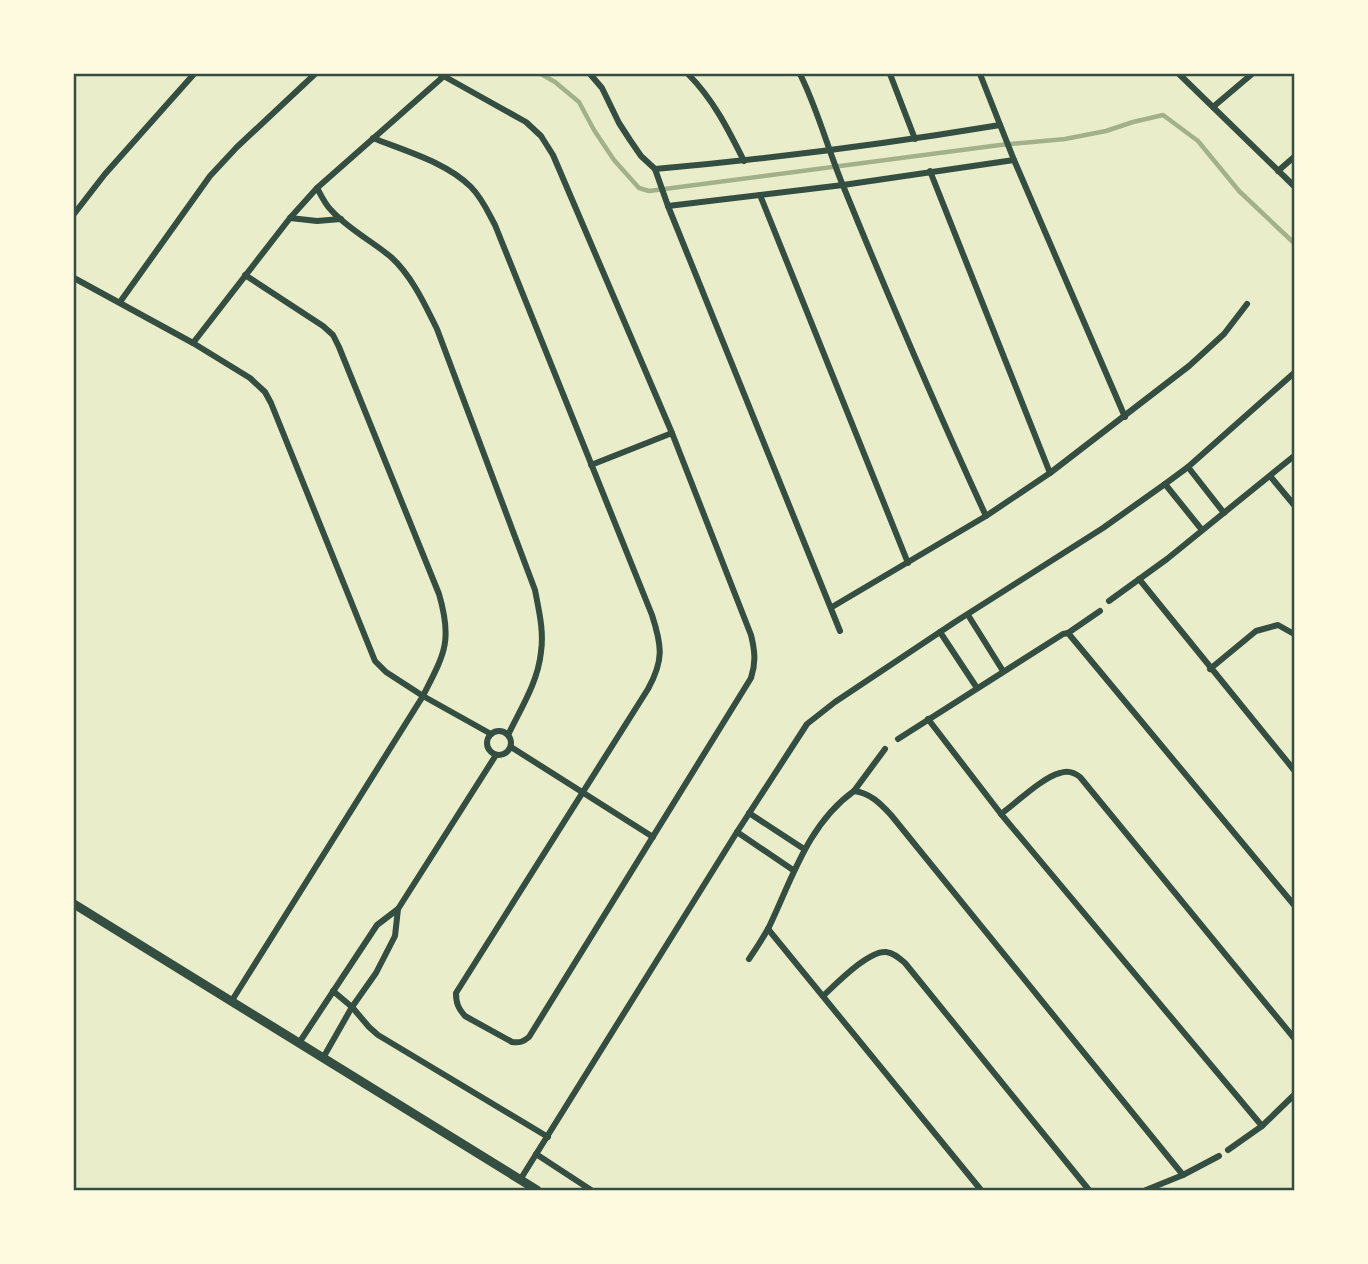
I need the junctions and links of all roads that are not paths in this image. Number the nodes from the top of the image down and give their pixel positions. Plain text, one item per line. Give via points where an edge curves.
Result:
1 (194, 74) edge
2 (315, 74) edge
3 (590, 74) edge
4 (688, 74) edge
5 (800, 74) edge
6 (890, 74) edge
7 (980, 74) edge
8 (1179, 74) edge
9 (1252, 74) edge
10 (442, 75) edge
11 (1213, 107) junction
12 (1001, 128) junction
13 (373, 138) junction
14 (915, 139) junction
15 (830, 152) junction
16 (1294, 157) edge
17 (1014, 160) junction
18 (744, 161) junction
19 (656, 171) junction
20 (1278, 171) junction
21 (930, 172) junction
22 (841, 181) junction
23 (1294, 186) edge
24 (317, 188) junction
25 (760, 195) junction
26 (668, 204) junction
27 (74, 214) edge
28 (290, 218) junction
29 (341, 219) junction
30 (245, 275) junction
31 (74, 278) edge
32 (120, 302) junction
33 (1247, 304) dead end
34 (193, 342) junction
35 (1294, 373) edge
36 (1125, 417) junction
37 (671, 433) junction
38 (1294, 456) edge
39 (591, 464) junction
40 (1188, 467) junction
41 (1050, 473) junction
42 (1270, 476) junction
43 (1165, 484) junction
44 (1294, 505) edge
45 (1224, 513) junction
46 (985, 516) junction
47 (1202, 530) junction
48 (908, 563) junction
49 (1139, 579) junction
50 (1109, 601) dead end
51 (832, 607) junction
52 (1100, 611) dead end
53 (968, 615) junction
54 (840, 631) dead end
55 (940, 632) junction
56 (1068, 633) junction
57 (1294, 634) edge
58 (1210, 669) junction
59 (1003, 671) junction
60 (977, 688) junction
61 (423, 696) junction
62 (928, 719) junction
63 (491, 734) junction
64 (508, 735) junction
65 (898, 739) dead end
66 (511, 747) junction
67 (885, 749) dead end
68 (496, 755) junction
69 (1294, 770) edge
70 (854, 791) junction
71 (582, 793) junction
72 (749, 813) junction
73 (1001, 814) junction
74 (737, 832) junction
75 (653, 838) junction
76 (804, 849) junction
77 (793, 870) junction
78 (74, 904) edge
79 (1294, 905) edge
80 (398, 909) junction
81 (768, 929) junction
82 (749, 960) dead end
83 (333, 991) junction
84 (823, 996) junction
85 (231, 1002) junction
86 (352, 1007) junction
87 (1294, 1038) edge
88 (299, 1043) junction
89 (323, 1058) junction
90 (1294, 1095) edge
91 (1262, 1126) junction
92 (548, 1137) junction
93 (1228, 1150) dead end
94 (536, 1154) junction
95 (1219, 1156) dead end
96 (1183, 1175) junction
97 (520, 1180) junction
98 (537, 1191) edge
99 (591, 1191) edge
100 (981, 1191) edge
101 (1089, 1191) edge
102 (1146, 1191) edge

1 - 27 street
2 - 32 street via 210,176
3 - 19 street via 630,140
4 - 18 street via 709,98
5 - 15 street
6 - 14 street
7 - 12 street
8 - 11 street
9 - 11 street
10 - 13 street
10 - 37 street via 526,122 541,136 562,175
11 - 20 street
12 - 14 street
12 - 17 street
13 - 24 street
13 - 39 street via 460,177 484,205
14 - 15 street
15 - 18 street
15 - 22 street
16 - 20 street
17 - 21 street
17 - 36 street
18 - 19 street
19 - 26 street
20 - 23 street
21 - 22 street
21 - 41 street
22 - 25 street
22 - 46 street
24 - 28 street
24 - 29 street
25 - 26 street
25 - 48 street
26 - 51 street
28 - 29 street
28 - 30 street
29 - 64 street via 392,258 424,301 535,590 541,652 534,681
30 - 34 street
30 - 61 street via 323,326 339,347 445,617 442,658
31 - 32 street
32 - 34 street
33 - 36 street via 1224,334
34 - 61 street via 265,392 370,653 379,667
35 - 40 street
36 - 41 street
37 - 39 street
37 - 75 street via 751,635 755,664 751,678
38 - 42 street
39 - 71 street via 652,615 661,653 648,689
40 - 43 street
40 - 45 street
41 - 46 street
42 - 44 street
42 - 45 street
43 - 47 street
43 - 53 street
45 - 47 street
46 - 48 street
47 - 49 street
48 - 51 street
49 - 50 street
49 - 58 street
51 - 54 street
52 - 56 street
53 - 55 street
53 - 59 street
55 - 60 street
55 - 72 street via 807,724
56 - 59 street
56 - 79 street
57 - 58 street via 1278,625 1256,631
58 - 69 street
59 - 60 street
60 - 62 street
61 - 63 street
61 - 85 street
62 - 65 street
62 - 73 street
63 - 64 street
63 - 68 street via 488,746
64 - 66 street
66 - 68 street
66 - 71 street
67 - 70 street
68 - 80 street
70 - 76 street
70 - 96 street via 870,796 891,815
71 - 75 street
71 - 75 street via 456,993 465,1016 512,1042 529,1037
72 - 74 street
72 - 76 street
73 - 87 street via 1049,778 1075,772
73 - 91 street
74 - 77 street
74 - 92 street
76 - 77 street
77 - 81 street
78 - 85 main road
80 - 83 street via 377,925
80 - 86 street via 395,936
81 - 82 street
81 - 84 street
83 - 86 street
83 - 88 street
84 - 100 street
84 - 101 street via 874,955 897,956
85 - 88 main road
86 - 89 street
86 - 92 street via 378,1035
88 - 89 main road
89 - 97 main road
90 - 91 street
91 - 93 street
92 - 94 street
94 - 97 street
94 - 99 street
95 - 96 street
96 - 102 street
97 - 98 main road

